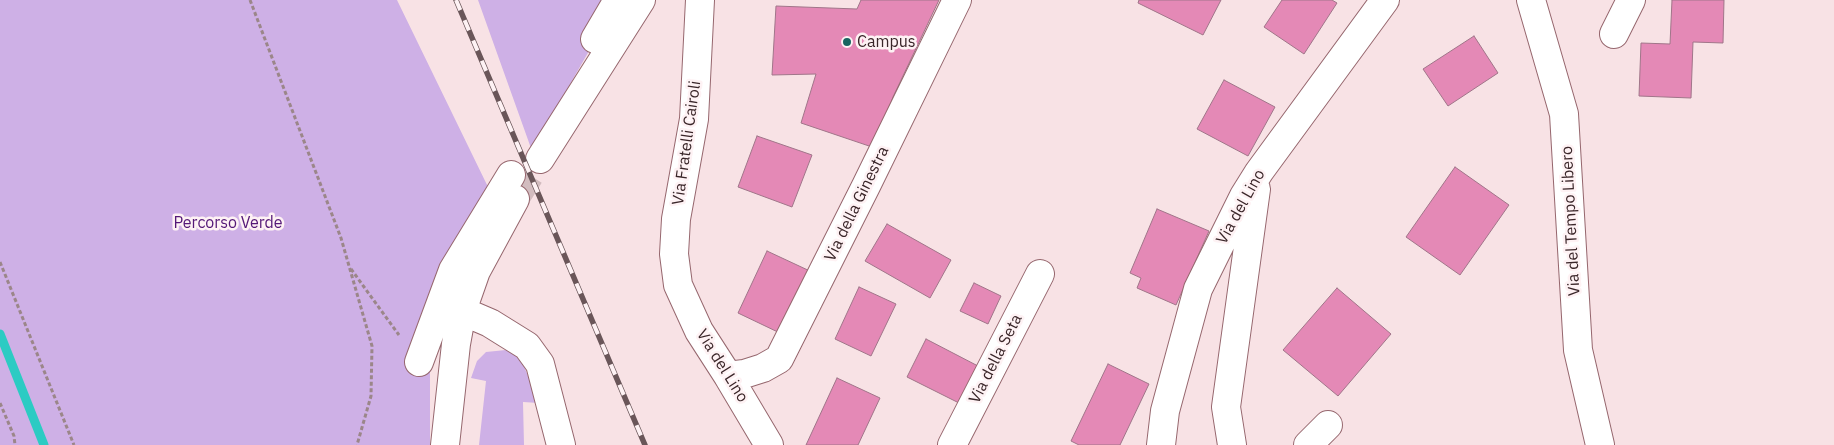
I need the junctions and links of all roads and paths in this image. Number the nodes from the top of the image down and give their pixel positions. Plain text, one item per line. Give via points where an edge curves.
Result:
1 (250, 0) edge
2 (618, 0) edge
3 (641, 0) edge
4 (700, 0) edge
5 (957, 0) edge
6 (1385, 0) edge
7 (1531, 0) edge
8 (1631, 0) edge
9 (1614, 34) dead end
10 (1259, 172) junction
11 (0, 262) edge
12 (349, 267) junction
13 (1040, 274) dead end
14 (678, 286) joint
15 (462, 311) junction
16 (419, 362) joint
17 (728, 376) junction
18 (0, 403) edge
19 (1328, 425) dead end
20 (15, 445) edge
21 (74, 445) edge
22 (356, 445) edge
23 (445, 445) edge
24 (561, 445) edge
25 (770, 445) edge
26 (952, 445) edge
27 (1161, 445) edge
28 (1232, 445) edge
29 (1308, 445) edge
30 (1600, 445) edge

1 - 12 path via 341,238
2 - 3 street via 537,149
4 - 14 street, Via Fratelli Cairoli via 694,120 676,219 674,254
5 - 17 street, Via della Ginestra via 779,359 763,368
6 - 10 street, Via del Lino
7 - 30 street, Via del Tempo Libero via 1564,114 1578,350
8 - 9 street
10 - 27 street, Via del Lino via 1198,289 1165,411
10 - 28 street via 1226,407
11 - 21 path
12 - 16 path
12 - 22 path via 372,346 371,396
13 - 26 street, Via della Seta
14 - 17 street, Via del Lino via 699,331
15 - 16 street via 513,187 452,270
15 - 23 street
15 - 24 street via 490,323 527,346 540,364
17 - 25 street, Via del Lino
18 - 20 path
19 - 29 street

